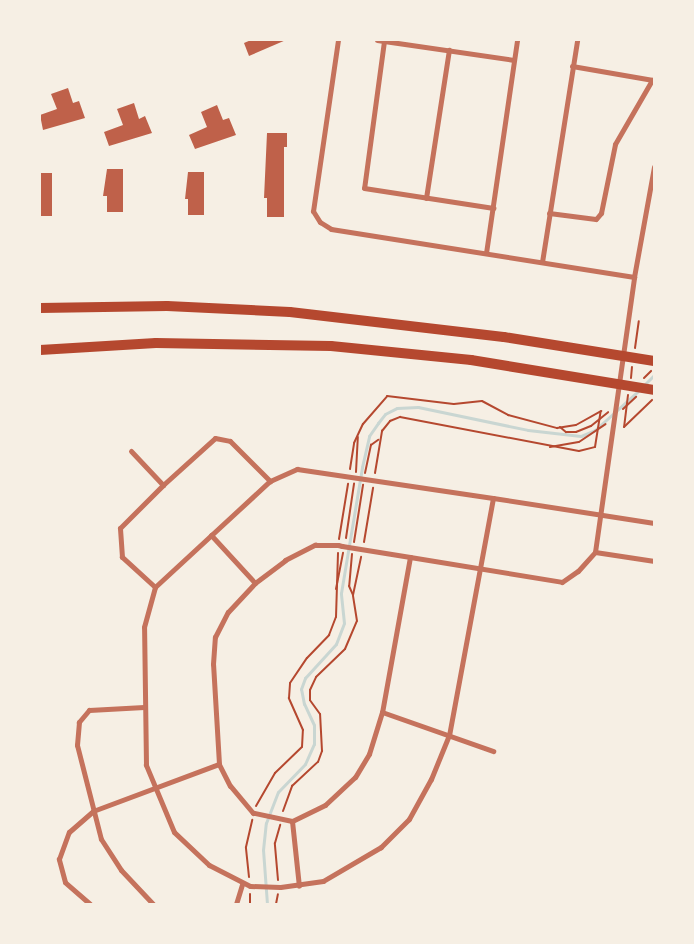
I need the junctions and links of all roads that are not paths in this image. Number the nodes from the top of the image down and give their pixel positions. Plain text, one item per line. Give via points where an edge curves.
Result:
1 (338, 40) edge
2 (380, 40) edge
3 (517, 40) edge
4 (577, 40) edge
5 (449, 50) junction
6 (514, 60) junction
7 (572, 66) junction
8 (653, 80) edge
9 (654, 167) edge
10 (426, 198) junction
11 (493, 208) junction
12 (550, 213) junction
13 (486, 253) junction
14 (542, 262) junction
15 (634, 277) junction
16 (40, 308) edge
17 (40, 350) edge
18 (654, 361) edge
19 (654, 390) edge
20 (131, 451) dead end
21 (270, 480) junction
22 (163, 485) junction
23 (493, 498) junction
24 (600, 514) junction
25 (654, 523) edge
26 (211, 535) junction
27 (594, 552) junction
28 (410, 556) junction
29 (654, 561) edge
30 (480, 569) junction
31 (255, 583) junction
32 (155, 587) junction
33 (144, 707) junction
34 (382, 712) junction
35 (449, 735) junction
36 (493, 751) dead end
37 (219, 764) junction
38 (155, 790) junction
39 (93, 811) junction
40 (292, 821) junction
41 (242, 884) junction
42 (299, 886) junction
43 (90, 904) edge
44 (153, 904) edge
45 (236, 904) edge

1 - 13 street via 313,211 320,222 331,229
2 - 5 street
2 - 10 street via 364,188
3 - 6 street
4 - 7 street
5 - 6 street
5 - 10 street
6 - 11 street
7 - 8 street
7 - 12 street
8 - 12 street via 615,144 601,213 596,219
9 - 15 street
10 - 11 street
11 - 13 street
12 - 14 street
13 - 14 street
14 - 15 street
15 - 24 street
16 - 18 highway via 176,306 281,311 504,337
17 - 19 highway via 156,343 330,346 451,357
20 - 22 street
21 - 22 street via 230,441 215,438
21 - 23 street via 296,469
21 - 26 street
22 - 32 street via 120,528 122,557
23 - 24 street
23 - 30 street
24 - 25 street
24 - 27 street
26 - 31 street
26 - 32 street
27 - 29 street
27 - 30 street via 578,571 562,582
28 - 30 street
28 - 31 street via 315,545 285,560
28 - 34 street
30 - 35 street
31 - 37 street via 228,612 215,636 213,664
32 - 33 street via 144,627
33 - 38 street via 146,765
33 - 39 street via 89,710 79,722 77,745
34 - 35 street
34 - 40 street via 369,754 355,777 324,805
35 - 36 street
35 - 42 street via 410,819 381,847 354,866 323,881
37 - 38 street
37 - 40 street via 230,786 253,813
38 - 39 street
38 - 41 street via 174,832 209,865
39 - 43 street via 69,832 59,859 65,882
39 - 44 street via 101,838 121,870
40 - 42 street
41 - 42 street
41 - 45 street

